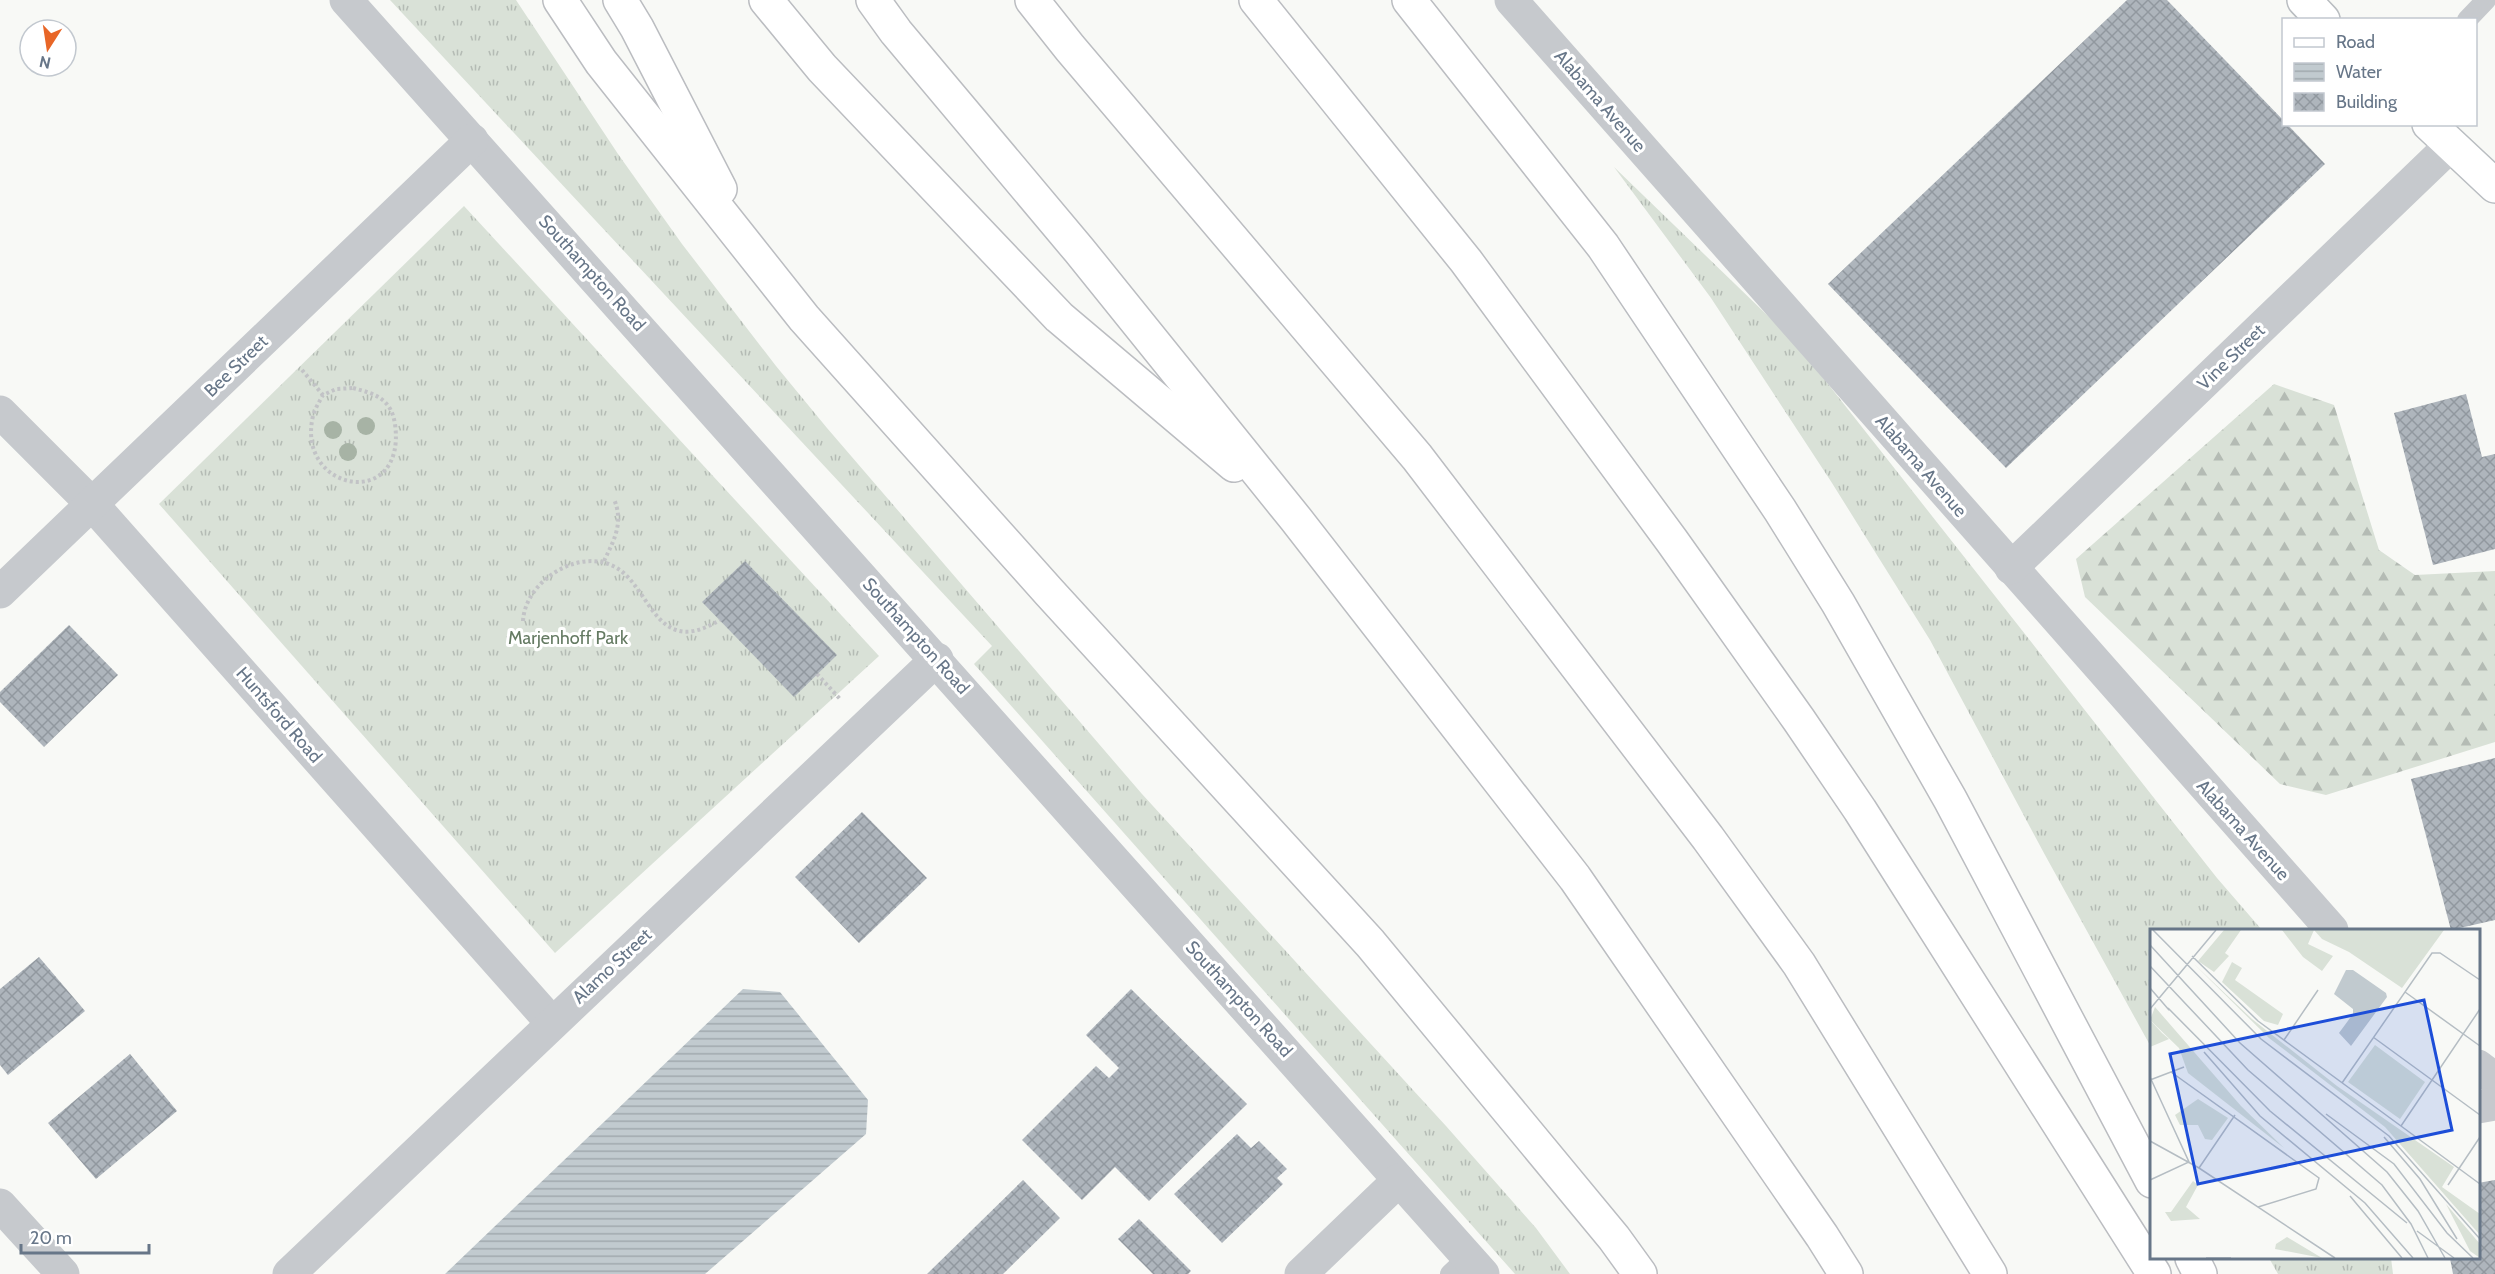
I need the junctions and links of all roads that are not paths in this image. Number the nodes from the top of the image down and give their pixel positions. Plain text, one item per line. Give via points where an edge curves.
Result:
1 (346, 0) edge
2 (560, 0) edge
3 (620, 0) edge
4 (766, 0) edge
5 (873, 0) edge
6 (1032, 0) edge
7 (1256, 0) edge
8 (1409, 0) edge
9 (1511, 0) edge
10 (2304, 0) edge
11 (2486, 0) edge
12 (2322, 18) edge
13 (2469, 18) edge
14 (2440, 135) edge
15 (472, 140) junction
16 (2495, 186) edge
17 (753, 255) junction
18 (0, 412) edge
19 (92, 504) junction
20 (1295, 518) junction
21 (2011, 568) junction
22 (0, 592) edge
23 (937, 659) junction
24 (2331, 929) edge
25 (552, 1023) junction
26 (2480, 1067) edge
27 (2495, 1078) edge
28 (2495, 1104) edge
29 (2480, 1107) edge
30 (2150, 1179) edge
31 (1399, 1180) junction
32 (0, 1205) edge
33 (2193, 1259) edge
34 (1467, 1268) edge
35 (63, 1274) edge
36 (289, 1274) edge
37 (1301, 1274) edge
38 (1640, 1274) edge
39 (1846, 1274) edge
40 (1990, 1274) edge
41 (2154, 1274) edge
42 (2200, 1274) edge

1 - 15 street, Southampton Road
2 - 17 main road via 601,62
3 - 17 main road
4 - 20 main road via 822,68 1059,316
5 - 20 main road
6 - 40 main road via 1417,457 1701,828 1799,964
7 - 41 main road via 1466,261 1792,710
8 - 30 main road via 1603,246 1803,547 1950,799
9 - 21 street, Alabama Avenue
10 - 12 main road
11 - 13 lane
14 - 16 main road
14 - 21 street, Vine Street
15 - 19 street, Bee Street
15 - 23 street, Southampton Road
17 - 38 main road via 804,318 1370,943
18 - 19 street, Huntsford Road
19 - 22 street, Bee Street
19 - 25 street, Huntsford Road
20 - 39 main road via 1575,878
21 - 24 street, Alabama Avenue
23 - 25 street, Alamo Street
23 - 31 street, Southampton Road
25 - 36 street, Alamo Street
26 - 27 street
28 - 29 street
31 - 34 street, Southampton Road
31 - 37 street
32 - 35 street
33 - 42 main road

